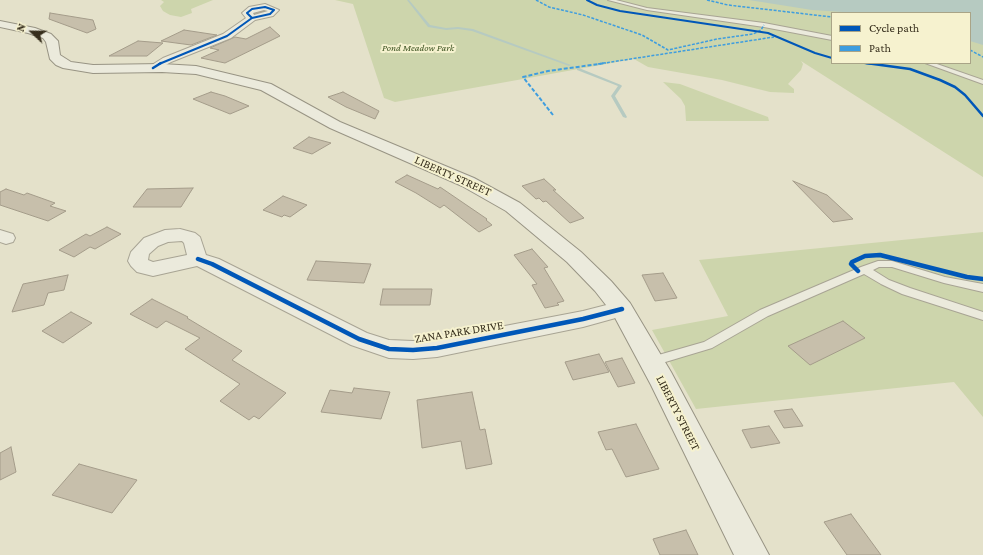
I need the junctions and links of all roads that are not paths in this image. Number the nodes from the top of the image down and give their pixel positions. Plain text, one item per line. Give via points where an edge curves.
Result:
1 (610, 0) edge
2 (252, 18) dead end
3 (0, 24) edge
4 (831, 38) edge
5 (931, 64) edge
6 (153, 68) junction
7 (983, 82) edge
8 (198, 259) dead end
9 (864, 269) junction
10 (983, 288) edge
11 (622, 309) junction
12 (983, 316) edge
13 (652, 361) junction
14 (752, 555) edge

1 - 4 lane via 647,9 764,25
2 - 6 street via 227,36
3 - 6 main road, LIBERTY STREET via 47,36 52,41 54,56 68,65 94,69
5 - 7 lane
6 - 11 main road, LIBERTY STREET via 203,71 266,87 335,125 488,191 522,212 568,252 594,276
8 - 11 street, ZANA PARK DRIVE via 359,339 389,349 437,348
9 - 10 lane via 878,264 892,264 944,280
9 - 12 lane via 906,291
9 - 13 lane via 755,318 708,345
11 - 13 main road, LIBERTY STREET
13 - 14 main road, LIBERTY STREET

